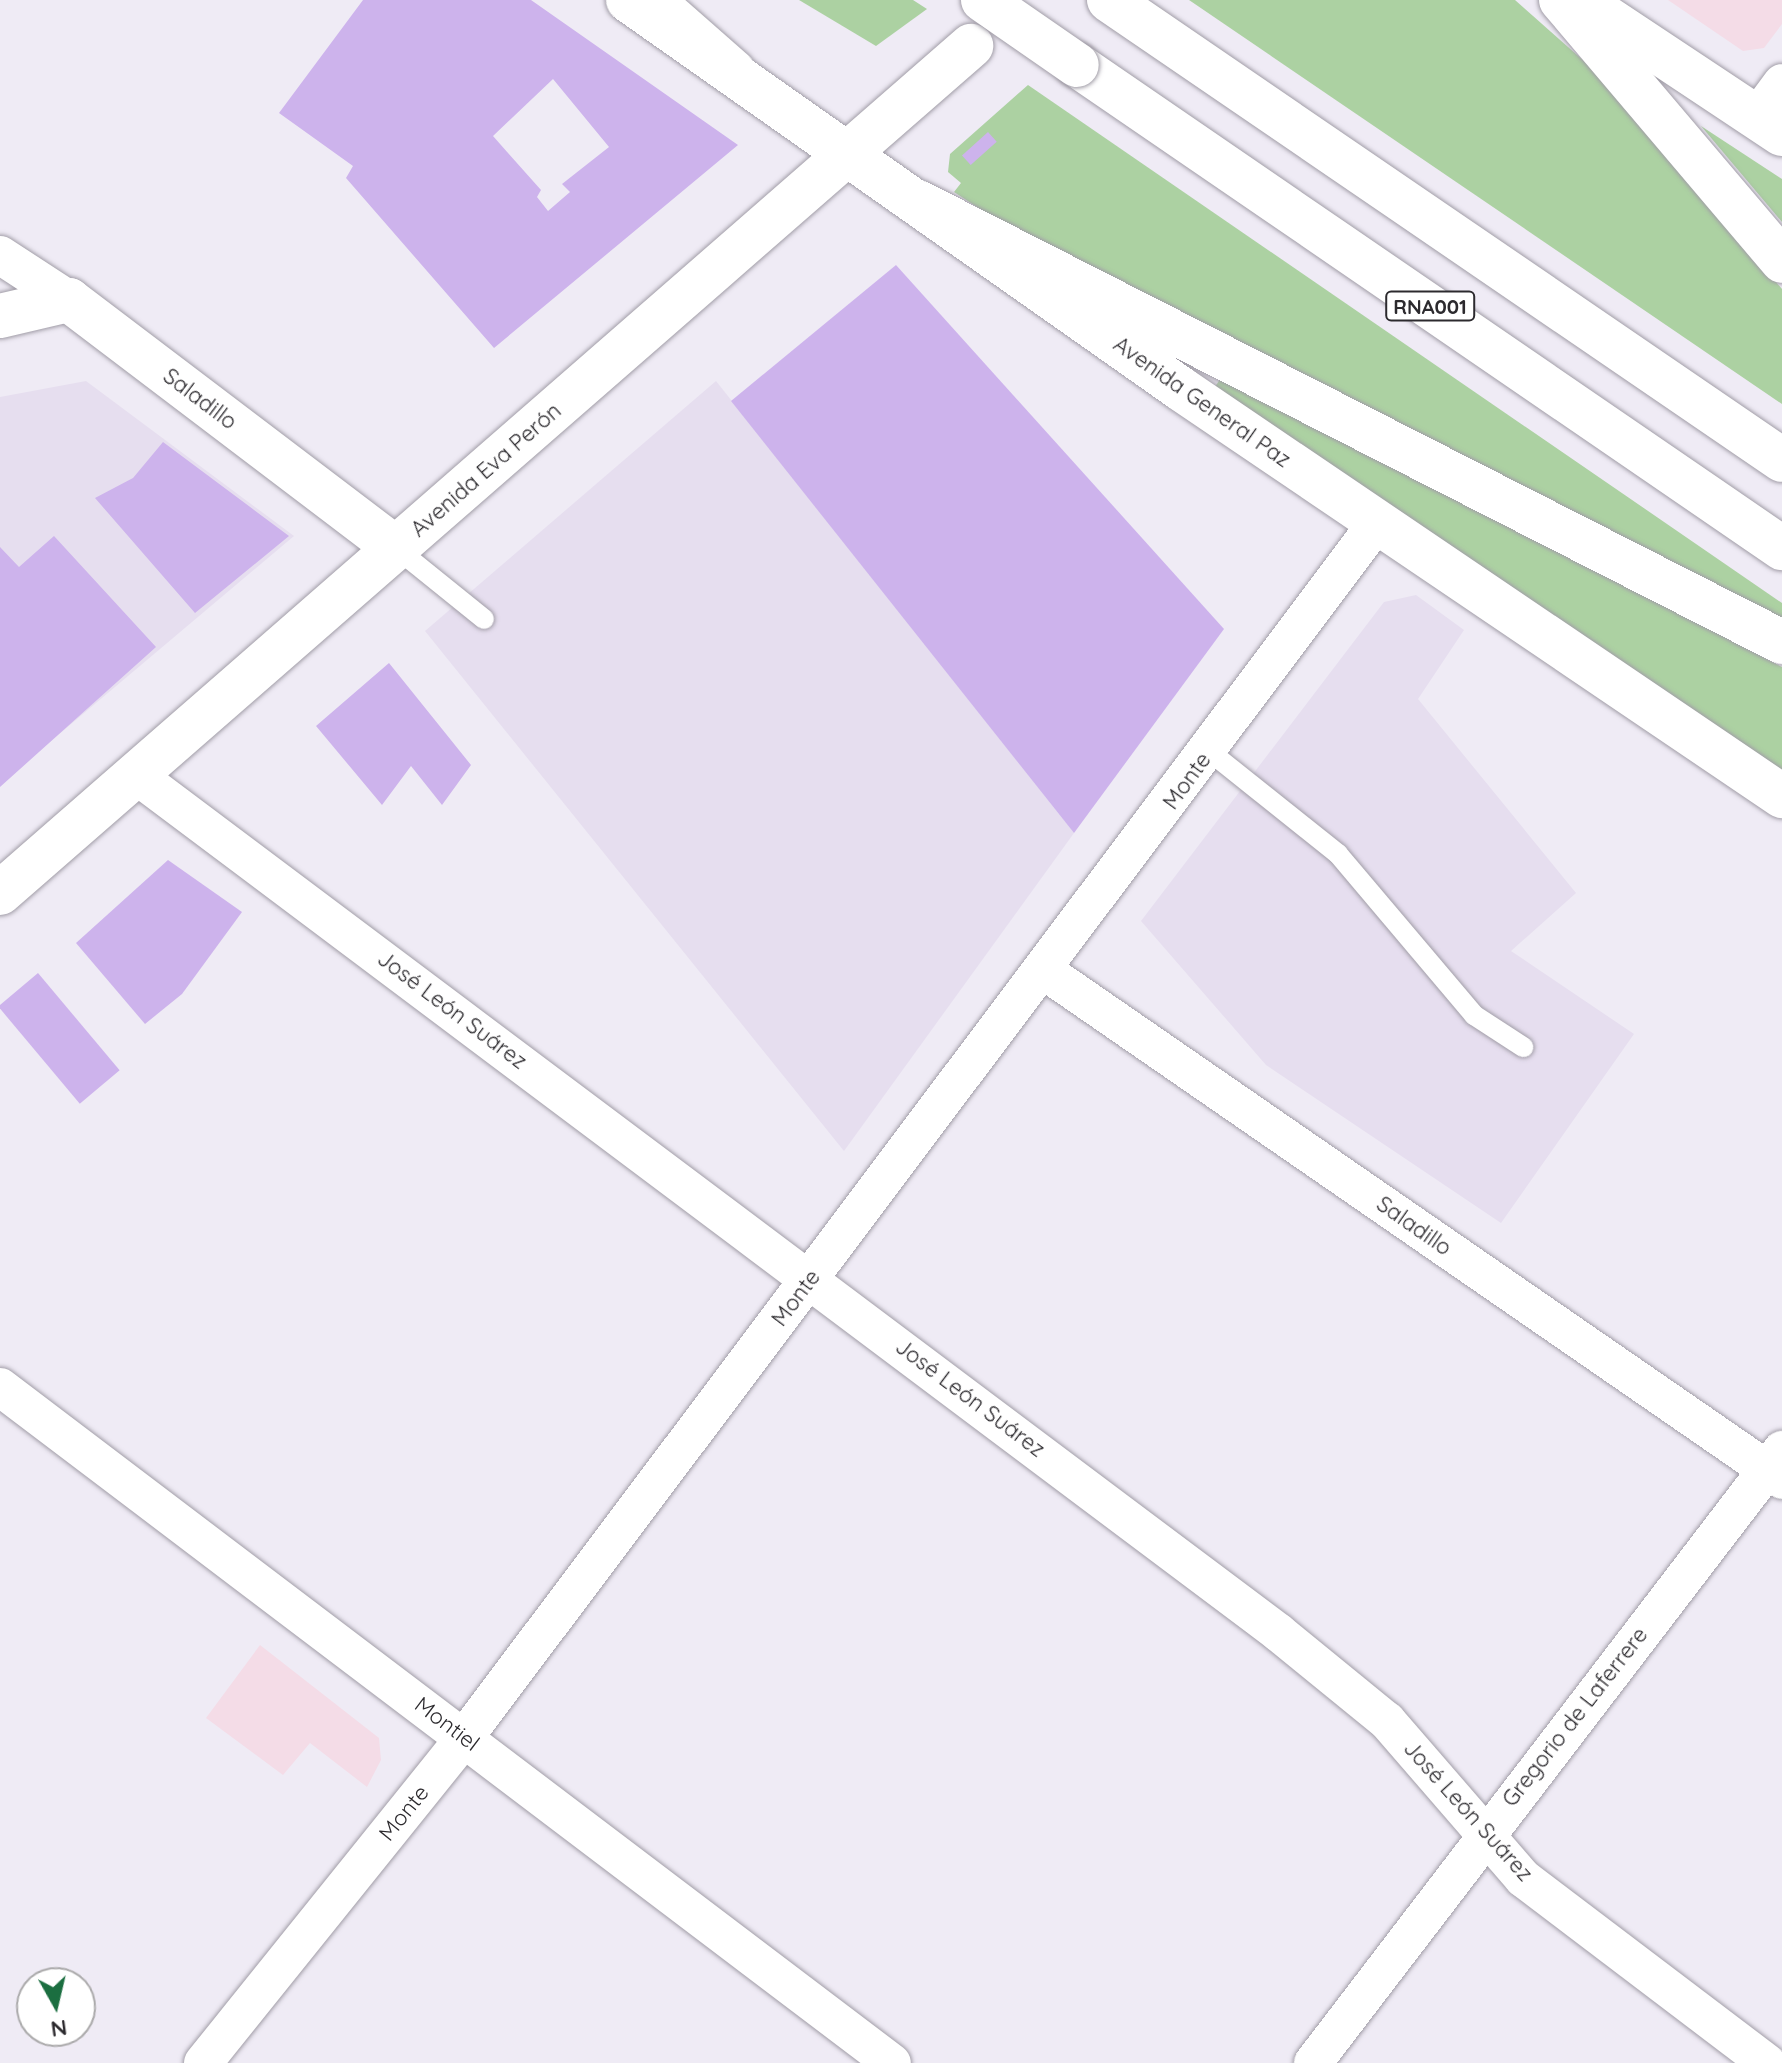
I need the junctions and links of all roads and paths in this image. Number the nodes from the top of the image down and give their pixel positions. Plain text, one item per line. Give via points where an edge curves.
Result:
1 (628, 0) edge
2 (652, 0) edge
3 (983, 0) edge
4 (1561, 0) edge
5 (1580, 0) edge
6 (1126, 12) edge
7 (971, 46) dead end
8 (734, 72) junction
9 (1774, 111) edge
10 (847, 157) junction
11 (918, 202) junction
12 (0, 255) edge
13 (1782, 261) edge
14 (69, 300) junction
15 (0, 316) edge
16 (1782, 460) edge
17 (1377, 523) junction
18 (396, 548) junction
19 (1782, 548) edge
20 (484, 619) dead end
21 (1782, 642) edge
22 (1209, 751) junction
23 (136, 775) junction
24 (1782, 796) edge
25 (0, 893) edge
26 (1046, 972) junction
27 (1523, 1047) dead end
28 (811, 1277) junction
29 (0, 1387) edge
30 (1777, 1466) edge
31 (464, 1738) junction
32 (1487, 1832) junction
33 (203, 2063) edge
34 (892, 2063) edge
35 (1313, 2063) edge
36 (1767, 2063) edge

1 - 8 main road, Avenida General Paz
2 - 8 main road
3 - 19 main road, RNA001, bridge
4 - 13 main road
5 - 9 main road
6 - 16 main road, RNA001
7 - 10 main road, Avenida Eva Perón
8 - 10 main road, Avenida General Paz
10 - 11 main road, Avenida General Paz
10 - 18 main road, Avenida Eva Perón
11 - 17 main road, Avenida General Paz
11 - 21 main road
12 - 14 street, Saladillo
14 - 15 main road
14 - 18 main road, Saladillo
17 - 22 street, Monte
17 - 24 main road, Avenida General Paz
18 - 20 lane
18 - 23 main road, Avenida Eva Perón
22 - 26 street, Monte
22 - 27 lane via 1338,854 1474,1015
23 - 25 main road, Avenida Eva Perón
23 - 28 street, José León Suárez
26 - 28 street, Monte
26 - 30 street, Saladillo
28 - 31 street, Monte
28 - 32 street, José León Suárez via 1387,1721
29 - 31 street, Montiel
30 - 32 street, Gregorio de Laferrere
31 - 33 street, Monte
31 - 34 street, Montiel
32 - 35 street, Gregorio de Laferrere
32 - 36 street, José León Suárez via 1523,1878

